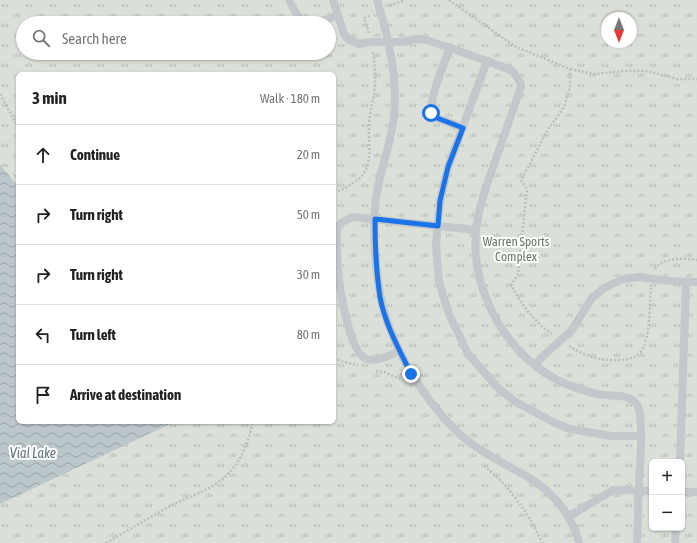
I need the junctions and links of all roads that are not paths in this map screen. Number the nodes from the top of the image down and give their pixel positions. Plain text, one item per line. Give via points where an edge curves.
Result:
1 (289, 0) edge
2 (332, 0) edge
3 (377, 0) edge
4 (338, 15) junction
5 (298, 16) edge
6 (335, 16) edge
7 (388, 42) junction
8 (450, 47) junction
9 (487, 61) junction
10 (463, 128) junction
11 (375, 219) junction
12 (438, 226) junction
13 (476, 230) junction
14 (686, 282) junction
15 (697, 282) edge
16 (399, 351) junction
17 (535, 365) junction
18 (641, 436) junction
19 (680, 459) edge
20 (638, 490) junction
21 (649, 490) edge
22 (685, 492) edge
23 (697, 492) edge
24 (568, 517) junction
25 (676, 531) edge
26 (579, 543) edge
27 (638, 543) edge
28 (675, 543) edge

1 - 5 lane
2 - 4 lane
3 - 7 lane
4 - 6 lane
4 - 7 lane via 348,39 359,44
7 - 8 lane via 427,40
7 - 11 lane via 394,79 394,114 378,187
8 - 9 lane
8 - 10 lane via 434,94 431,113 432,116
9 - 10 lane
9 - 13 lane via 513,71 521,88 485,188
10 - 12 lane via 448,167 440,201
11 - 12 lane
11 - 16 lane via 375,253 380,297
11 - 16 lane via 353,217 342,222 338,228 337,266 340,289 355,348 360,356 375,360
12 - 13 lane
12 - 18 lane via 436,243 442,295 465,349 484,373 516,402 570,429 611,436
13 - 17 lane via 478,271 486,300 504,333
14 - 15 lane
14 - 17 lane via 638,277 623,279 604,288 592,298 571,331
14 - 19 lane
16 - 24 lane via 411,374 448,422 490,457 532,480 554,497
17 - 18 lane via 568,384 598,394 626,397 635,402 640,414
18 - 20 lane
20 - 21 lane
20 - 24 lane via 614,490
20 - 27 lane
22 - 23 lane
24 - 26 lane
25 - 28 lane

